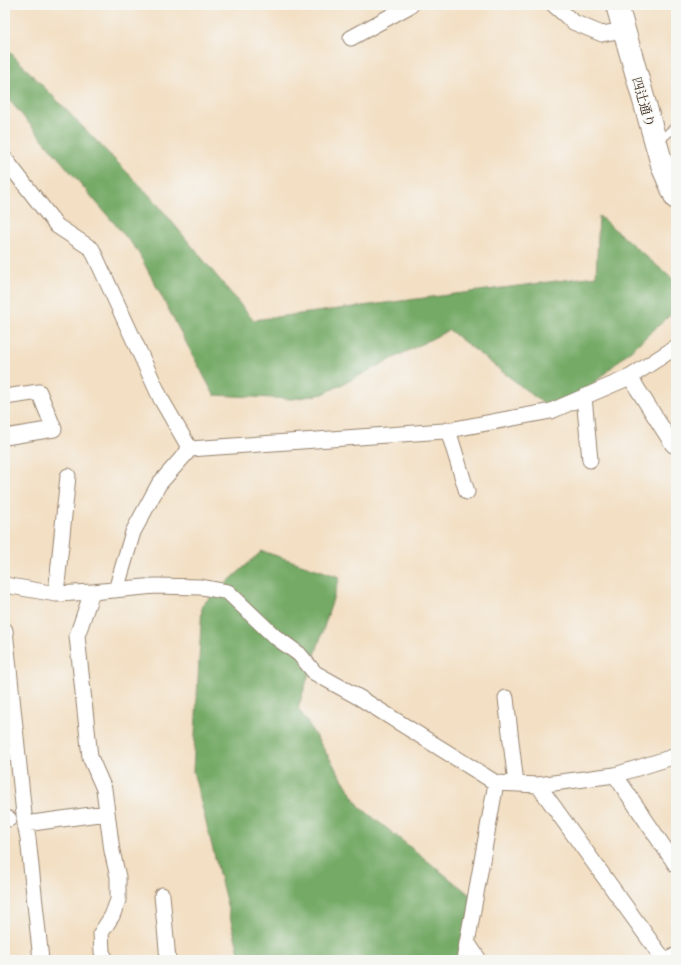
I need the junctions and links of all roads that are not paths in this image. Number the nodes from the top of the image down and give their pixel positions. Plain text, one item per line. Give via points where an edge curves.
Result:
1 (411, 5) edge
2 (554, 5) edge
3 (617, 5) edge
4 (623, 30) junction
5 (351, 38) dead end
6 (676, 126) edge
7 (656, 144) junction
8 (5, 159) edge
9 (676, 198) edge
10 (676, 347) edge
11 (630, 377) junction
12 (5, 397) edge
13 (584, 397) junction
14 (448, 430) junction
15 (5, 437) edge
16 (673, 445) dead end
17 (190, 449) junction
18 (590, 460) dead end
19 (68, 476) dead end
20 (467, 492) dead end
21 (5, 585) edge
22 (116, 590) junction
23 (92, 592) junction
24 (56, 594) junction
25 (5, 630) edge
26 (506, 698) dead end
27 (676, 756) edge
28 (615, 775) junction
29 (496, 783) junction
30 (516, 784) junction
31 (538, 785) junction
32 (106, 813) junction
33 (25, 824) junction
34 (676, 865) edge
35 (162, 895) dead end
36 (467, 942) junction
37 (676, 955) edge
38 (41, 960) edge
39 (106, 960) edge
40 (168, 960) edge
41 (464, 960) edge
42 (479, 960) edge
43 (664, 960) edge
44 (669, 960) edge

1 - 5 street
2 - 4 street via 572,22 602,34
3 - 4 street, 四辻通り
4 - 7 street, 四辻通り
6 - 7 lane
7 - 9 street, 四辻通り
8 - 17 street via 57,226 92,249 160,399
10 - 11 street
11 - 13 street
11 - 16 street
12 - 15 street via 39,392 54,429
13 - 14 street via 551,411
13 - 18 street
14 - 17 street
14 - 20 street
17 - 22 street via 159,484 133,532
19 - 24 street
21 - 24 street
22 - 23 street
22 - 29 street via 155,586 201,587 228,592 274,636 299,654 315,673 360,698
23 - 24 street
23 - 32 street via 77,636 90,756 104,790
25 - 33 street
26 - 30 street
27 - 28 street
28 - 31 street
28 - 34 street
29 - 30 street
29 - 36 street
30 - 31 street
31 - 43 street
32 - 33 street
32 - 39 street via 118,877 118,900 112,916 101,932 102,952
33 - 38 street
35 - 40 street
36 - 41 street
36 - 42 street
37 - 44 street

